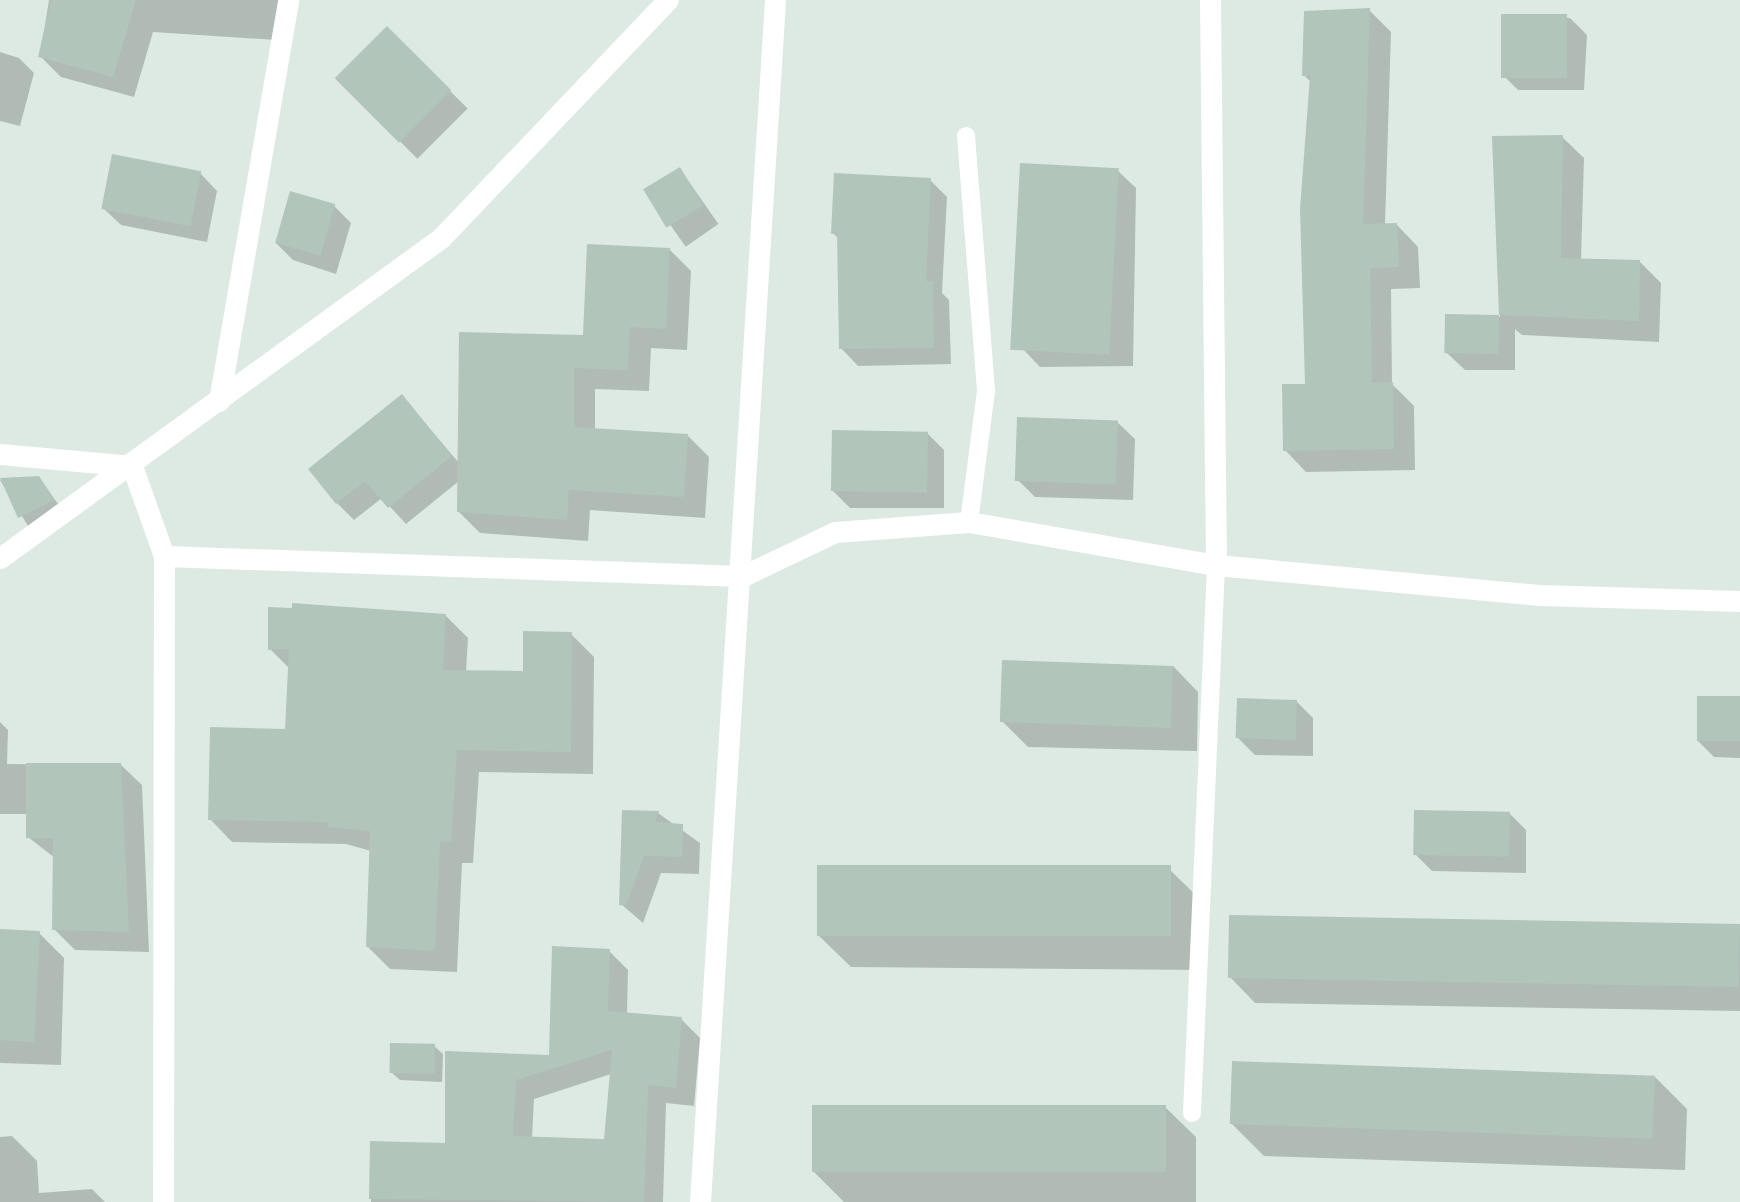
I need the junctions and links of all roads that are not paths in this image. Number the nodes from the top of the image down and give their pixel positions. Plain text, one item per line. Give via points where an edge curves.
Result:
1 (288, 0) edge
2 (668, 0) edge
3 (775, 0) edge
4 (1210, 0) edge
5 (966, 136) dead end
6 (219, 401) junction
7 (0, 454) edge
8 (132, 466) junction
9 (969, 522) junction
10 (164, 556) junction
11 (0, 558) edge
12 (1216, 565) junction
13 (743, 576) junction
14 (1740, 601) edge
15 (1192, 1113) dead end
16 (163, 1202) edge
17 (700, 1202) edge

1 - 6 street
2 - 6 street via 441,238
3 - 13 street
4 - 12 street
5 - 9 lane via 986,391
6 - 8 street
7 - 8 street
8 - 10 street
8 - 11 street
9 - 12 street
9 - 13 street via 835,532
10 - 13 street
10 - 16 street
12 - 14 street via 1540,595
12 - 15 lane
13 - 17 street

